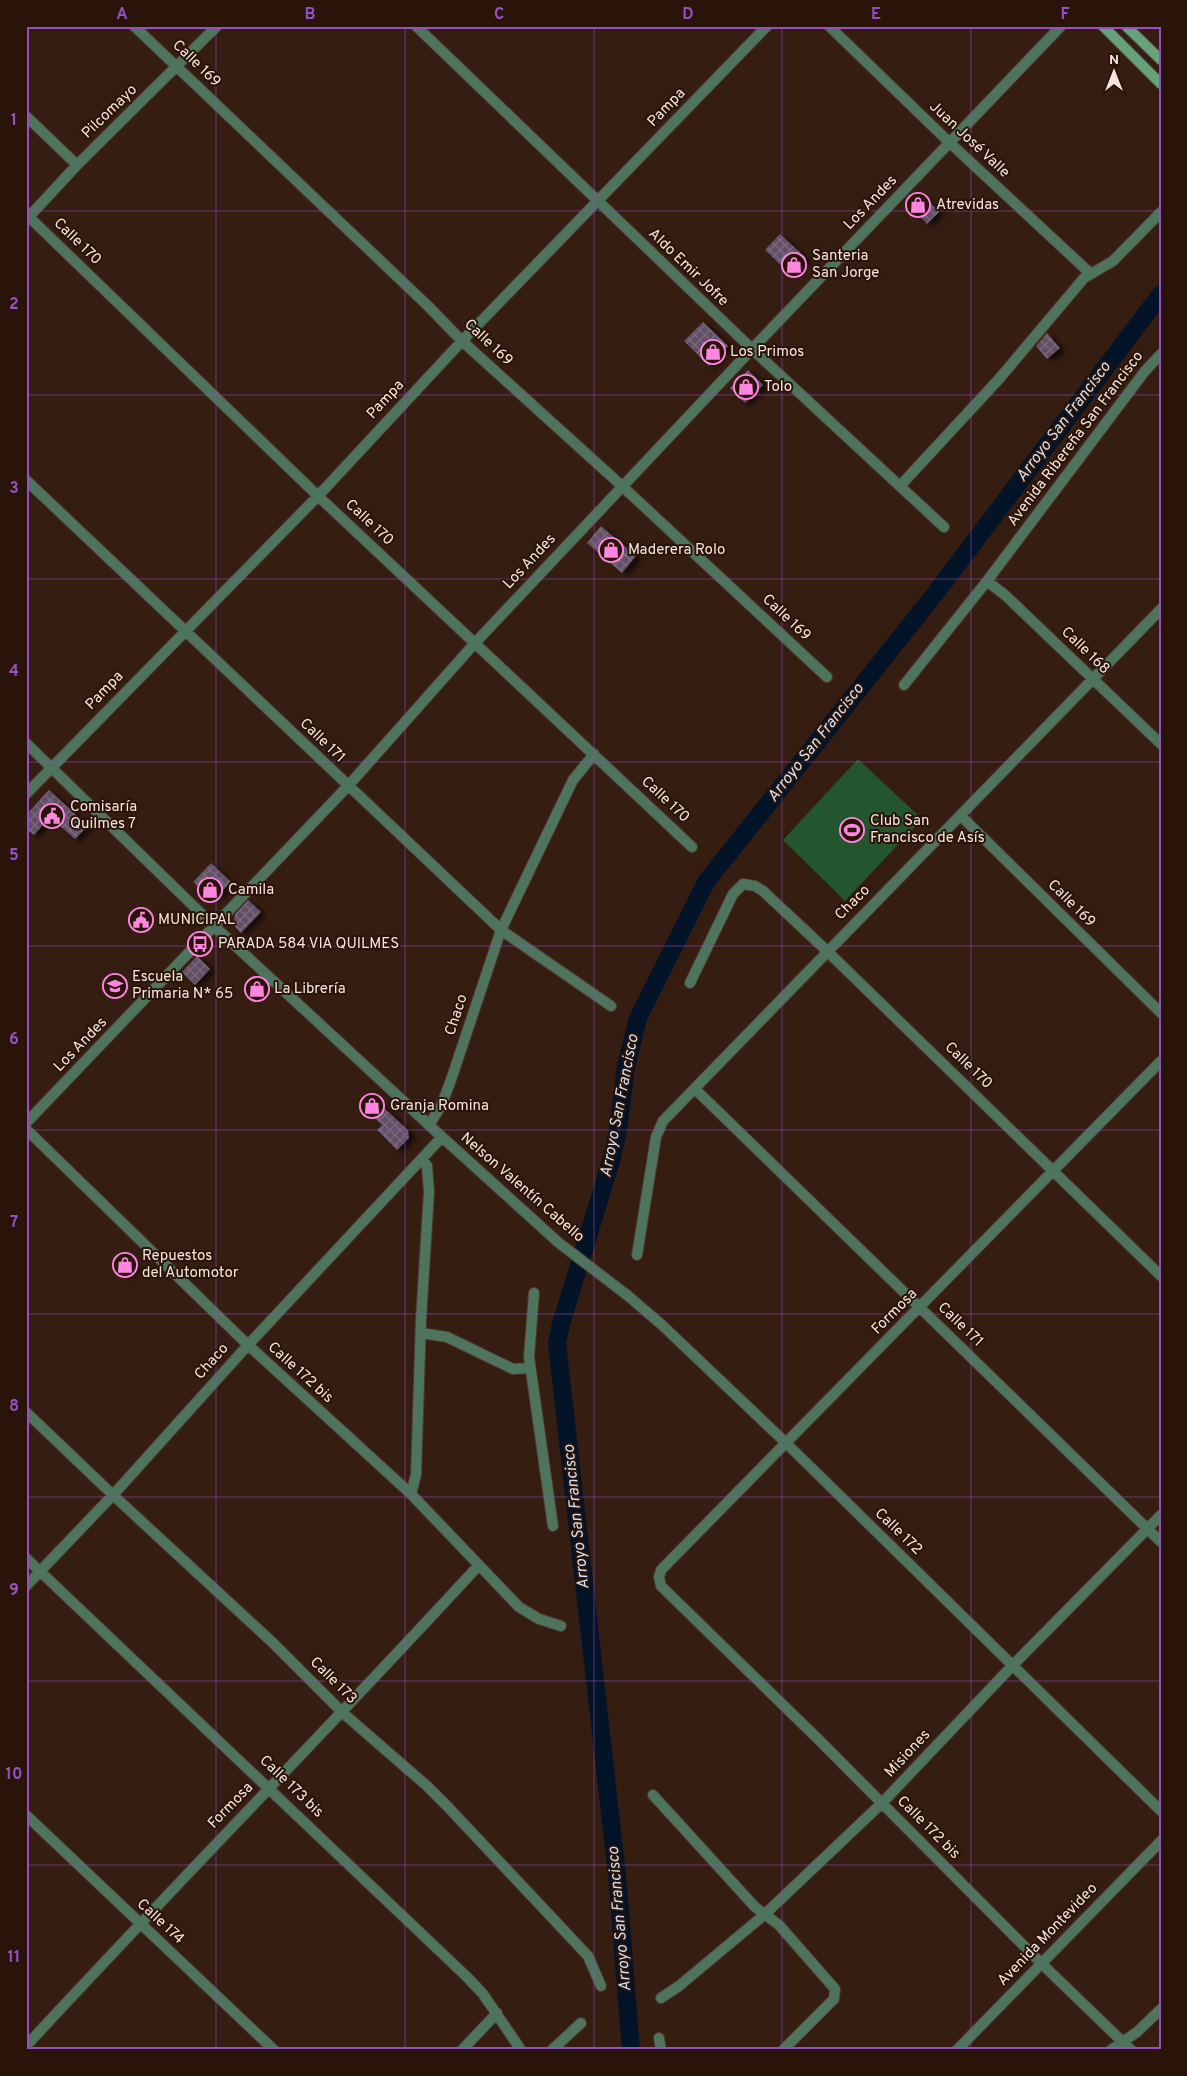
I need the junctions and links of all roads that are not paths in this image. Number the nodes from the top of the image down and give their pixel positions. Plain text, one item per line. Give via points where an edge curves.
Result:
1 (134, 26) edge
2 (217, 26) edge
3 (416, 26) edge
4 (767, 26) edge
5 (829, 26) edge
6 (1061, 26) edge
7 (1103, 26) edge
8 (1126, 26) edge
9 (1161, 60) edge
10 (177, 67) junction
11 (1161, 84) edge
12 (26, 116) edge
13 (950, 143) junction
14 (77, 165) junction
15 (597, 202) junction
16 (1161, 212) edge
17 (28, 219) edge
18 (1091, 274) junction
19 (462, 341) junction
20 (752, 349) junction
21 (1161, 354) edge
22 (26, 480) edge
23 (622, 486) junction
24 (900, 486) junction
25 (318, 496) junction
26 (944, 527) dead end
27 (987, 581) junction
28 (1161, 609) edge
29 (185, 630) junction
30 (475, 643) junction
31 (827, 677) dead end
32 (1092, 679) junction
33 (904, 685) dead end
34 (26, 743) edge
35 (1161, 744) edge
36 (594, 754) junction
37 (52, 767) junction
38 (348, 786) junction
39 (26, 794) edge
40 (961, 816) junction
41 (692, 847) dead end
42 (215, 927) junction
43 (501, 930) junction
44 (827, 951) junction
45 (690, 983) dead end
46 (611, 1006) dead end
47 (1161, 1013) edge
48 (1161, 1061) edge
49 (695, 1089) junction
50 (26, 1123) edge
51 (429, 1125) junction
52 (26, 1129) edge
53 (442, 1137) junction
54 (422, 1159) junction
55 (1053, 1169) junction
56 (637, 1255) dead end
57 (1161, 1276) edge
58 (609, 1281) joint
59 (534, 1293) dead end
60 (921, 1308) junction
61 (421, 1333) junction
62 (248, 1345) junction
63 (530, 1368) junction
64 (26, 1412) edge
65 (785, 1442) junction
66 (411, 1494) junction
67 (113, 1495) junction
68 (1161, 1515) edge
69 (553, 1526) dead end
70 (1147, 1528) junction
71 (1161, 1542) edge
72 (26, 1558) edge
73 (479, 1565) junction
74 (40, 1571) junction
75 (26, 1586) edge
76 (661, 1586) joint
77 (561, 1626) dead end
78 (1013, 1665) junction
79 (343, 1713) junction
80 (269, 1787) junction
81 (653, 1795) dead end
82 (882, 1803) junction
83 (1161, 1811) edge
84 (26, 1815) edge
85 (1161, 1841) edge
86 (764, 1915) junction
87 (140, 1923) junction
88 (1042, 1964) junction
89 (602, 1986) dead end
90 (661, 1998) dead end
91 (1161, 2009) edge
92 (497, 2013) junction
93 (581, 2023) dead end
94 (659, 2038) dead end
95 (1123, 2041) junction
96 (26, 2046) edge
97 (274, 2050) edge
98 (462, 2050) edge
99 (522, 2050) edge
100 (552, 2050) edge
101 (661, 2050) edge
102 (783, 2050) edge
103 (957, 2050) edge
104 (1111, 2050) edge
105 (1131, 2050) edge

1 - 10 street, Calle 169
2 - 10 street, Pilcomayo
3 - 15 street, Aldo Emir Jofre
4 - 15 street, Pampa
5 - 13 street, Juan José Valle
6 - 13 street, Los Andes
7 - 11 main road
8 - 9 main road
10 - 14 street, Pilcomayo
10 - 19 street, Calle 169
12 - 14 street
13 - 18 street, Juan José Valle
13 - 20 street, Los Andes
14 - 17 street, Pilcomayo
15 - 19 street, Pampa
15 - 20 street, Aldo Emir Jofre
16 - 18 street via 1113,261
17 - 25 street, Calle 170
18 - 24 street via 1084,278 999,379
19 - 23 street, Calle 169
19 - 25 street, Pampa
20 - 23 street, Los Andes
20 - 24 street, Aldo Emir Jofre
21 - 27 street, Avenida Ribereña San Francisco
22 - 29 street, Calle 171
23 - 30 street, Los Andes
23 - 31 street, Calle 169
24 - 26 street, Aldo Emir Jofre
25 - 29 street, Pampa
25 - 30 street, Calle 170
27 - 32 street, Calle 168 via 1005,594
27 - 33 street, Avenida Ribereña San Francisco
28 - 32 street, Chaco
29 - 37 street, Pampa
29 - 38 street, Calle 171
30 - 36 street, Calle 170
30 - 38 street, Los Andes
32 - 35 street, Calle 168
32 - 40 street, Chaco
34 - 37 street, Nelson Valentín Cabello
36 - 41 street, Calle 170
36 - 43 street, Chaco via 573,780
37 - 39 street, Pampa
37 - 42 street, Nelson Valentín Cabello
38 - 42 street, Los Andes
38 - 43 street, Calle 171
40 - 44 street, Chaco
40 - 47 street, Calle 169
42 - 50 street, Los Andes
42 - 51 street, Nelson Valentín Cabello
43 - 46 street, Calle 171
43 - 51 street, Chaco via 451,1080
44 - 45 street, Calle 170 via 762,891 742,884 733,894
44 - 49 street, Chaco
44 - 55 street, Calle 170
48 - 55 street, Formosa
49 - 56 street, Chaco via 670,1113 659,1129
49 - 60 street, Calle 171
51 - 53 street, Nelson Valentín Cabello
52 - 62 street, Calle 172 bis
53 - 54 street, Chaco
53 - 58 street, Nelson Valentín Cabello via 559,1242
54 - 61 street via 427,1166 429,1192
54 - 62 street, Chaco
55 - 57 street, Calle 170
55 - 60 street, Formosa
58 - 65 street, Calle 172 via 662,1325
59 - 63 street
60 - 65 street, Formosa
60 - 70 street, Calle 171
61 - 63 street via 447,1337 513,1370
61 - 66 street via 416,1475
62 - 66 street, Calle 172 bis
62 - 67 street, Chaco
63 - 69 street
64 - 67 street, Calle 173
65 - 76 street, Formosa via 661,1570
65 - 78 street, Calle 172
66 - 73 street, Calle 172 bis
67 - 74 street, Chaco
67 - 79 street, Calle 173 via 273,1643
68 - 70 street, Misiones
70 - 71 street, Calle 171
70 - 78 street, Misiones
72 - 74 street, Calle 173 bis
73 - 77 street, Calle 172 bis via 519,1607 539,1619
73 - 79 street, Formosa
74 - 75 street, Chaco
74 - 80 street, Calle 173 bis
76 - 82 street, Calle 172 bis
78 - 82 street, Misiones
78 - 83 street, Calle 172
79 - 80 street, Formosa
79 - 89 street, Calle 173 via 448,1807 588,1956
80 - 87 street, Formosa
80 - 92 street, Calle 173 bis via 467,1977
81 - 86 street
82 - 86 street, Misiones
82 - 88 street, Calle 172 bis
84 - 87 street, Calle 174
85 - 88 street, Avenida Montevideo
86 - 90 street, Misiones
86 - 102 street via 779,1925 835,1989 834,1999
87 - 96 street, Formosa
87 - 97 street, Calle 174
88 - 95 street, Calle 172 bis
88 - 103 street, Avenida Montevideo
91 - 95 street
92 - 98 street
92 - 99 street, Calle 173 bis
93 - 100 street
94 - 101 street
95 - 104 street
95 - 105 street, Calle 172 bis

